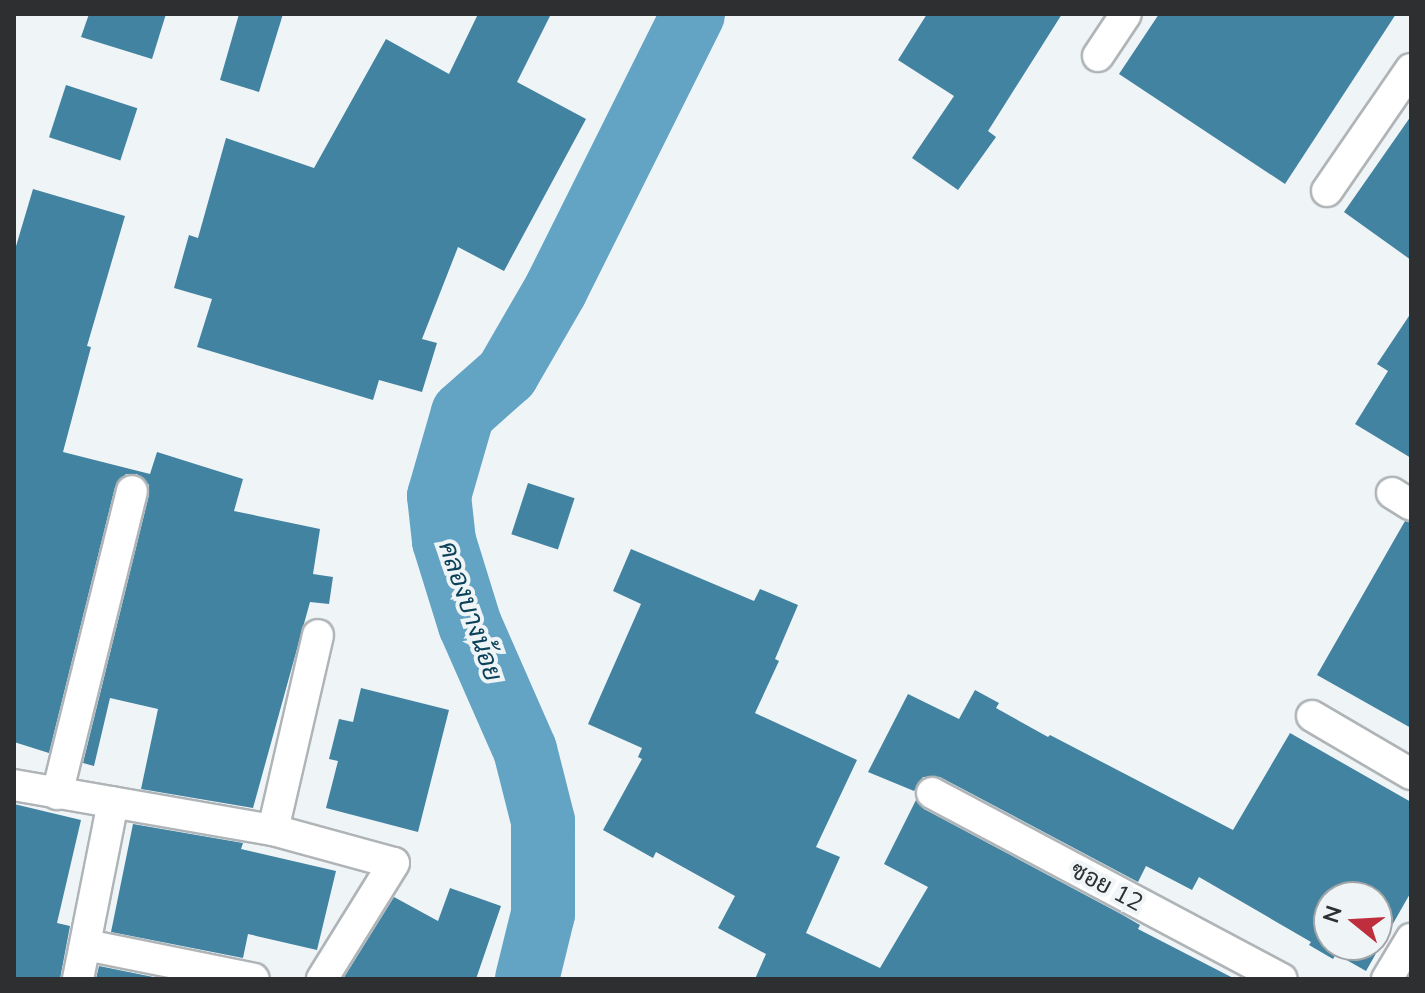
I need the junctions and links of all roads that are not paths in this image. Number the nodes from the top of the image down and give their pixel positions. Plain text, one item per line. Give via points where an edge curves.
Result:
1 (1126, 14) edge
2 (1098, 56) dead end
3 (1411, 69) edge
4 (1327, 191) dead end
5 (132, 491) dead end
6 (318, 635) dead end
7 (1312, 716) dead end
8 (1411, 774) edge
9 (14, 785) edge
10 (932, 793) dead end
11 (57, 794) junction
12 (113, 802) junction
13 (273, 830) junction
14 (1411, 939) edge
15 (86, 945) junction
16 (78, 979) edge
17 (254, 979) edge
18 (322, 979) edge
19 (1282, 979) edge
20 (1387, 979) edge

1 - 2 street
3 - 4 street
5 - 11 street
6 - 13 street
7 - 8 street
9 - 11 street
10 - 19 street, ซอย 12
11 - 12 street
12 - 13 street
12 - 15 street
13 - 18 street via 394,863
14 - 20 street
15 - 16 street
15 - 17 street

